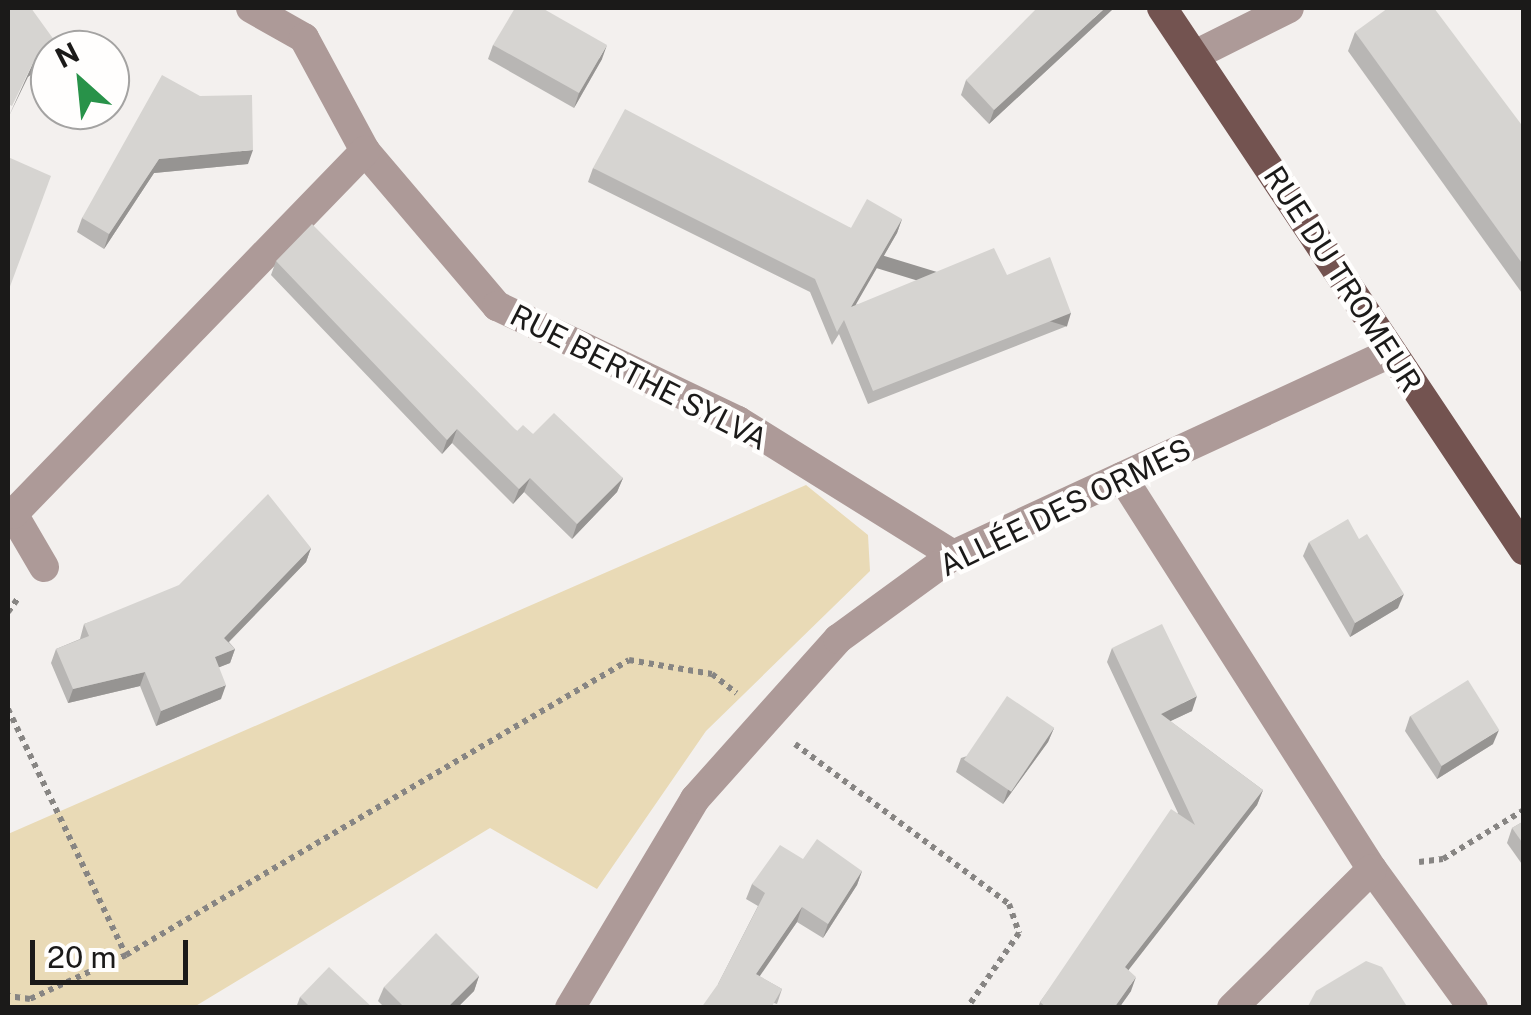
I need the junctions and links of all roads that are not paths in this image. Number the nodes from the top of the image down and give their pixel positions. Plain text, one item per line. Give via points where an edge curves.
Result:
1 (251, 8) edge
2 (1162, 8) edge
3 (1289, 8) edge
4 (1194, 55) junction
5 (365, 152) junction
6 (1391, 353) junction
7 (1122, 477) junction
8 (1524, 550) edge
9 (953, 554) junction
10 (44, 566) dead end
11 (1372, 869) junction
12 (570, 1008) edge
13 (1232, 1008) edge
14 (1474, 1008) edge

1 - 5 street, RUE BERTHE SYLVA via 304,38
2 - 4 main road, RUE DU TROMEUR
3 - 4 street
4 - 6 main road, RUE DU TROMEUR
5 - 9 street, RUE BERTHE SYLVA via 496,306 738,421
5 - 10 street via 12,514
6 - 7 street, ALLÉE DES ORMES
6 - 8 main road, RUE DU TROMEUR
7 - 9 street, ALLÉE DES ORMES
7 - 11 street
9 - 12 street, ALLÉE DES ORMES via 838,638 764,716 695,799
11 - 13 street
11 - 14 street

